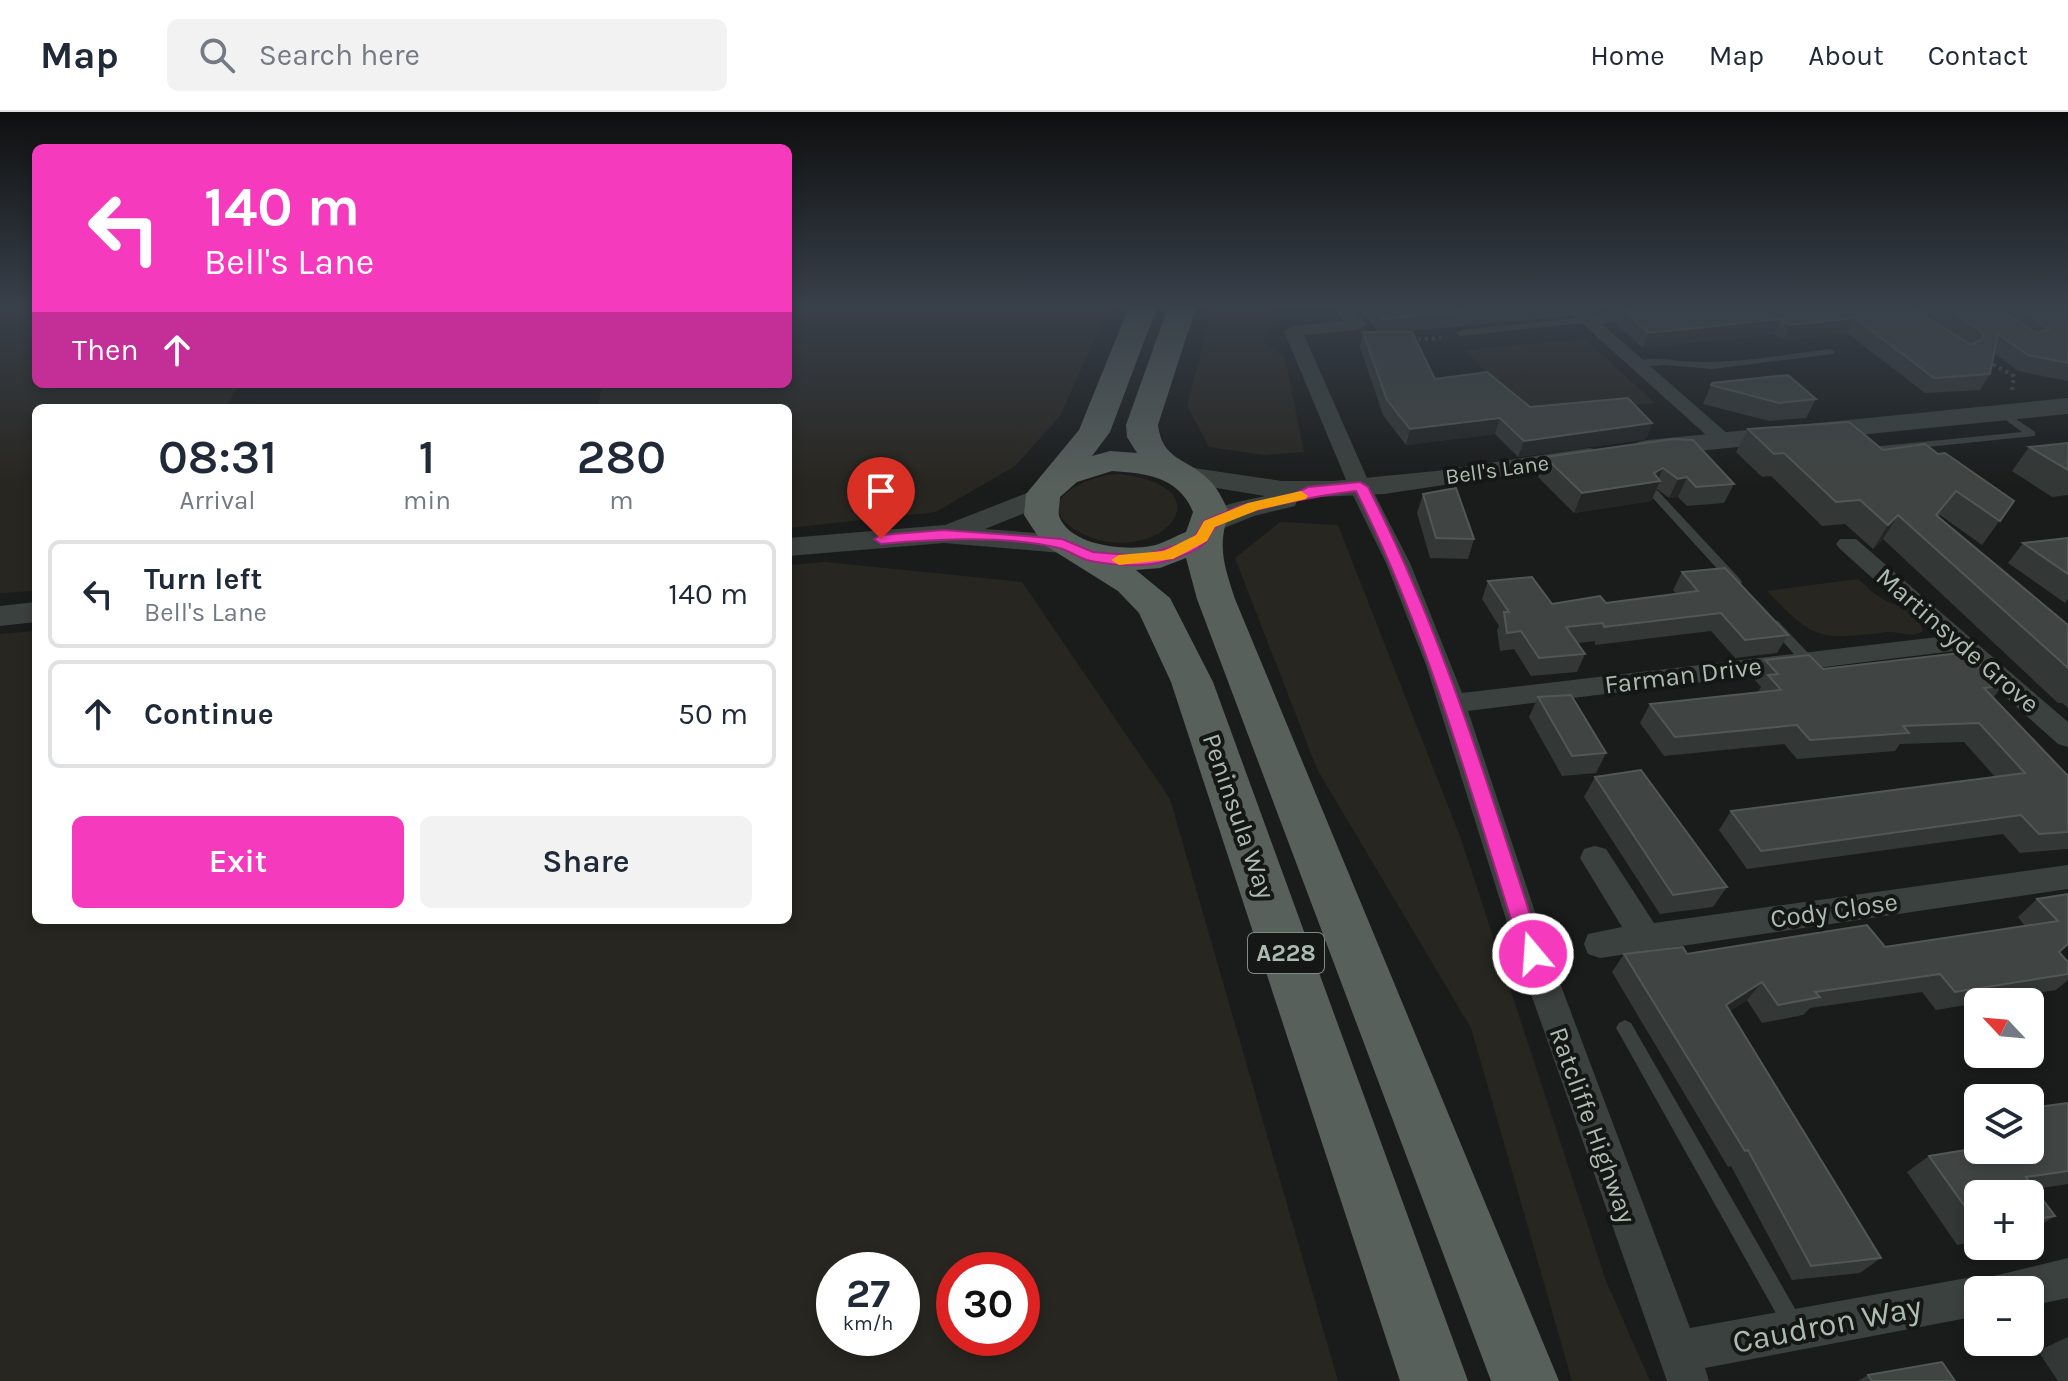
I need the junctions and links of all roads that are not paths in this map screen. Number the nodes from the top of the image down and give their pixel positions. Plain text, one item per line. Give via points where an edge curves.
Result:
1 (1120, 366) edge
2 (1162, 366) edge
3 (1308, 366) edge
4 (1639, 366) edge
5 (2068, 406) edge
6 (2004, 410) junction
7 (1840, 427) junction
8 (1722, 439) junction
9 (1171, 470) junction
10 (1360, 487) junction
11 (1047, 489) junction
12 (1308, 491) junction
13 (1654, 493) edge
14 (1206, 531) junction
15 (944, 534) junction
16 (1848, 544) dead end
17 (792, 547) edge
18 (1076, 550) junction
19 (1745, 592) edge
20 (32, 612) edge
21 (1766, 615) edge
22 (0, 616) edge
23 (1962, 642) junction
24 (1806, 659) junction
25 (1451, 704) junction
26 (2068, 737) edge
27 (1595, 858) dead end
28 (2068, 877) edge
29 (1645, 936) junction
30 (1600, 944) dead end
31 (1625, 1028) dead end
32 (2068, 1278) edge
33 (2044, 1283) edge
34 (1964, 1299) edge
35 (1796, 1330) junction
36 (1682, 1366) edge
37 (1434, 1381) edge
38 (1525, 1381) edge

1 - 11 main road via 1094,432
2 - 9 main road via 1142,425 1143,437
3 - 10 street, Ratcliffe Highway
4 - 8 street
5 - 6 street, Bell's Lane
6 - 7 street, Bell's Lane
6 - 7 lane via 2031,434 1869,450
7 - 8 street, Bell's Lane
8 - 10 street, Bell's Lane
9 - 11 main road via 1110,461 1086,465
9 - 12 street, Bell's Lane via 1222,485
9 - 14 main road via 1208,500
10 - 12 street, Bell's Lane
10 - 25 street, Ratcliffe Highway via 1398,563
11 - 15 street
11 - 18 main road via 1038,511 1043,526
12 - 14 street, Bell's Lane via 1296,499 1253,506
13 - 19 lane
14 - 18 main road via 1168,556 1141,561
14 - 38 main road, A228 via 1206,568 1216,599
15 - 17 street
15 - 18 street
16 - 23 street, Martinsyde Grove
18 - 37 main road, Peninsula Way / A228 via 1131,583 1156,607 1192,682
20 - 22 street
21 - 24 lane
23 - 24 street, Farman Drive
23 - 26 street, Martinsyde Grove
24 - 25 street, Farman Drive
25 - 36 street, Ratcliffe Highway via 1533,954
27 - 29 street
28 - 29 street, Cody Close
29 - 30 street, Cody Close
31 - 35 lane
32 - 33 street
34 - 35 street, Caudron Way
35 - 36 street, Caudron Way

